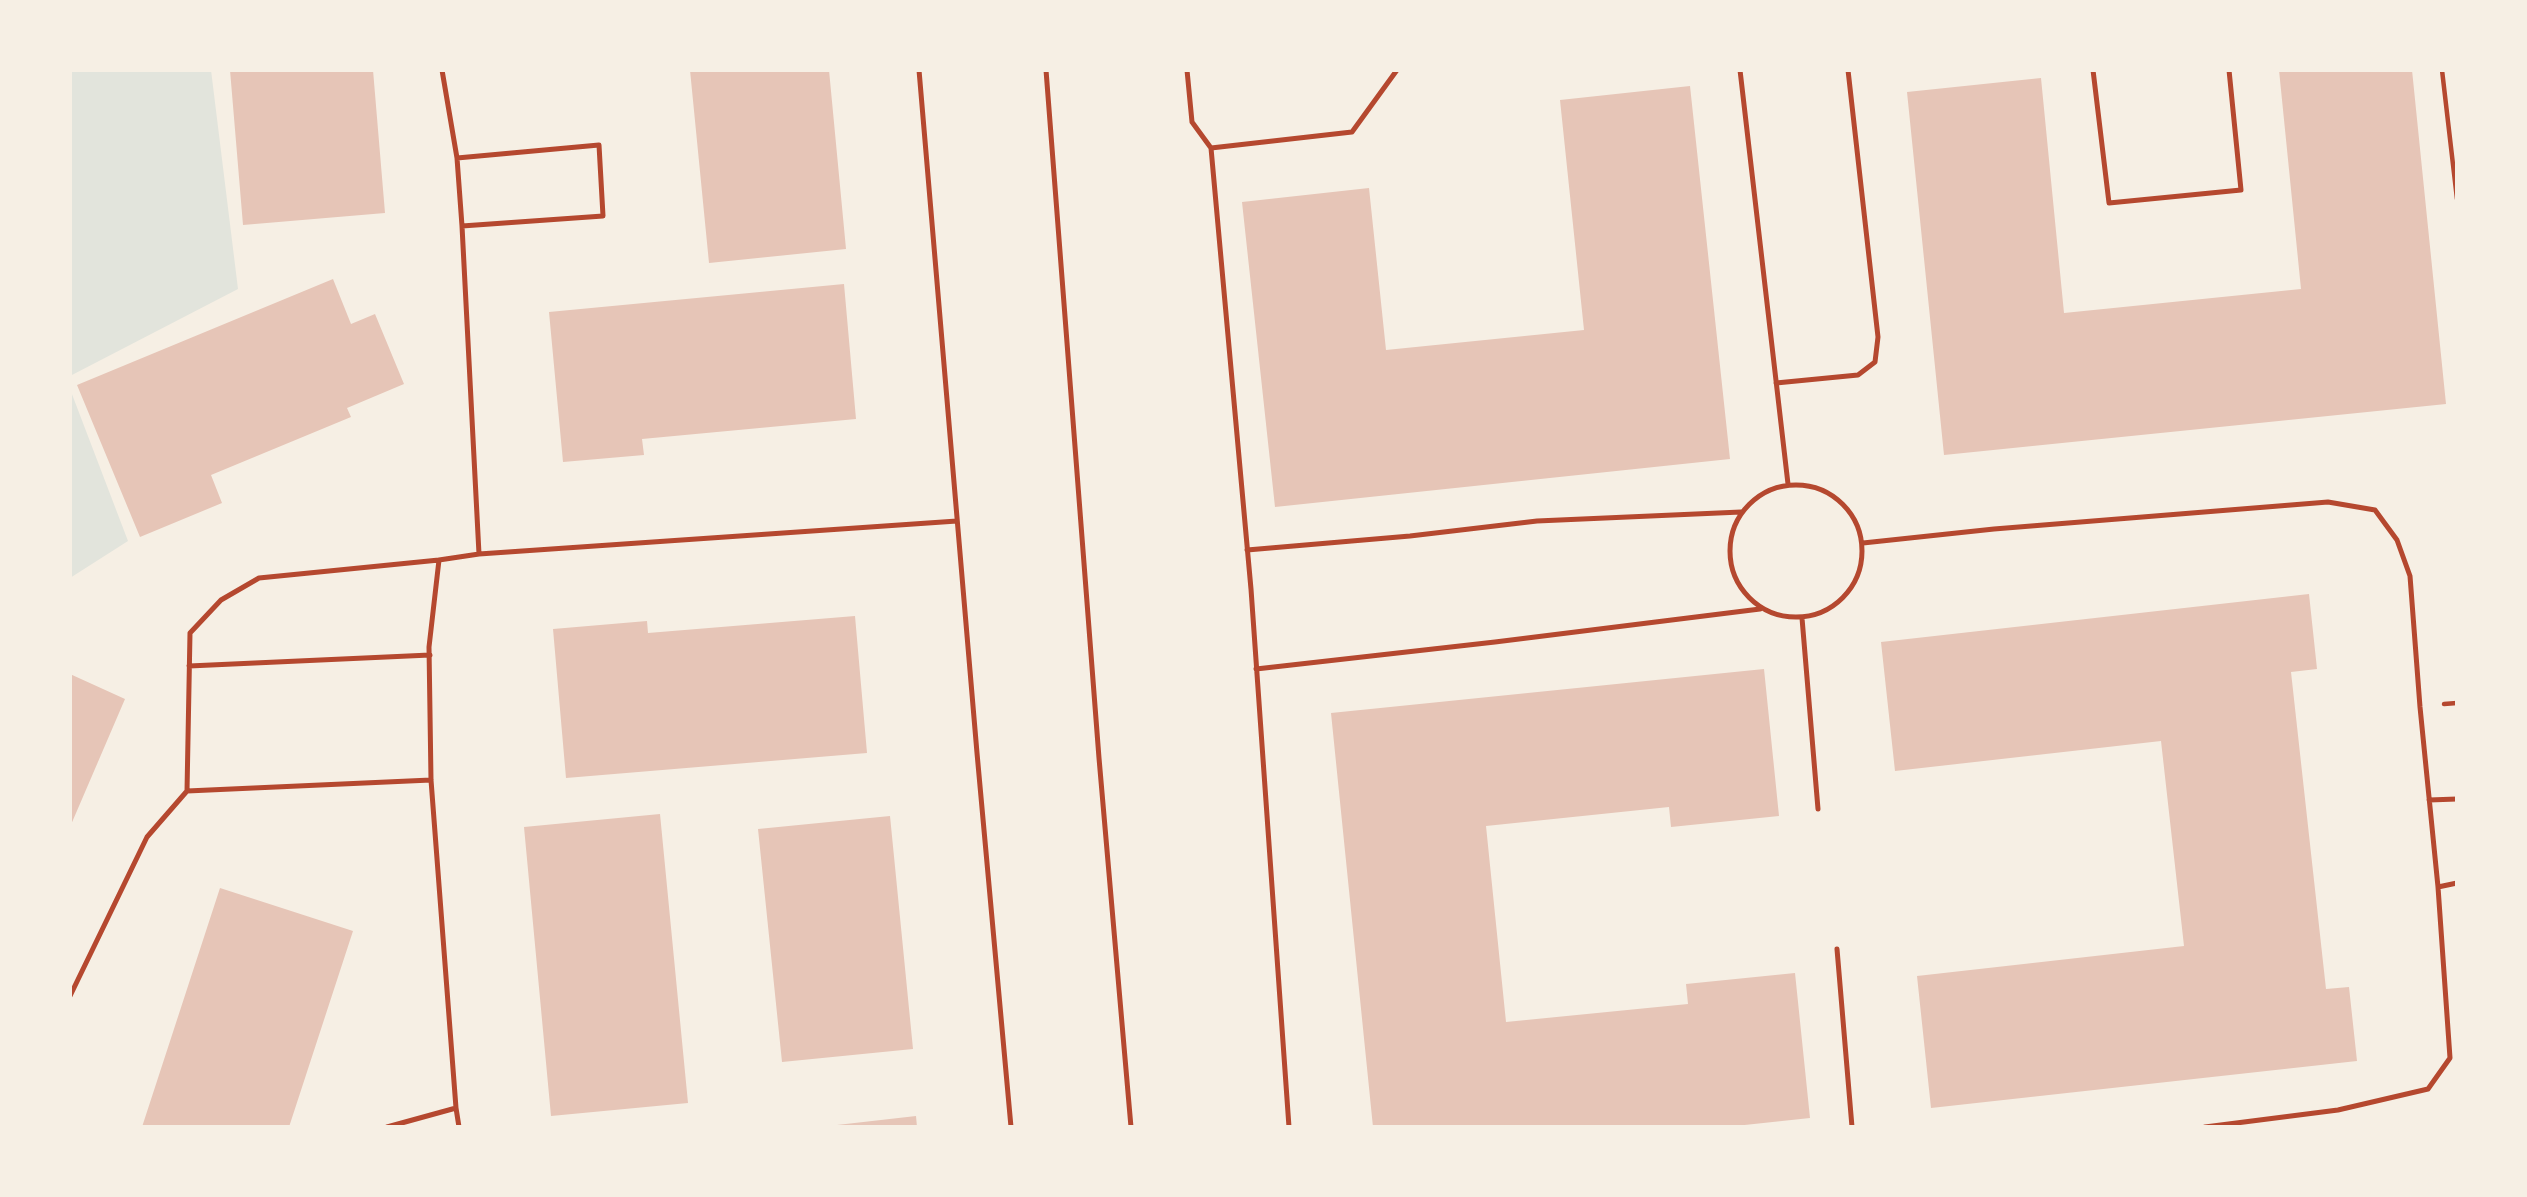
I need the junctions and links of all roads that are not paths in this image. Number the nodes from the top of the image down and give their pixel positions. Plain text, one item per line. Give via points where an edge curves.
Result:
1 (442, 70) edge
2 (919, 70) edge
3 (1046, 70) edge
4 (1187, 70) edge
5 (1397, 70) edge
6 (1740, 70) edge
7 (1849, 70) edge
8 (2093, 70) edge
9 (2229, 70) edge
10 (1211, 148) junction
11 (457, 158) junction
12 (462, 226) junction
13 (1776, 383) junction
14 (1788, 484) junction
15 (1741, 512) junction
16 (957, 521) junction
17 (1863, 543) junction
18 (1247, 550) junction
19 (479, 554) junction
20 (439, 561) junction
21 (1760, 609) junction
22 (1802, 618) junction
23 (430, 655) junction
24 (189, 666) junction
25 (1256, 669) junction
26 (431, 780) junction
27 (187, 791) junction
28 (2457, 799) edge
29 (2429, 800) junction
30 (1818, 809) dead end
31 (2457, 883) edge
32 (2438, 887) junction
33 (1837, 949) dead end
34 (70, 996) edge
35 (456, 1108) junction
36 (387, 1127) edge
37 (459, 1127) edge
38 (1011, 1127) edge
39 (1132, 1127) edge
40 (1289, 1127) edge
41 (1852, 1127) edge
42 (2205, 1127) edge

1 - 11 lane
2 - 16 lane
3 - 39 lane
4 - 10 lane via 1192,122
5 - 10 lane via 1352,132
6 - 13 lane
7 - 13 lane via 1878,337 1875,362 1858,376
8 - 9 lane via 2109,203 2241,190
10 - 18 lane
11 - 12 lane
11 - 12 lane via 599,145 603,216
12 - 19 lane
13 - 14 lane
14 - 15 lane via 1762,493
14 - 17 lane via 1814,486 1837,498 1854,519
15 - 18 lane via 1537,521
15 - 21 lane via 1728,546 1736,583
16 - 19 lane
16 - 38 lane
17 - 22 lane via 1858,577 1838,605
17 - 29 lane via 2328,502 2375,510 2398,540 2410,576
18 - 25 lane
19 - 20 lane
20 - 23 lane
20 - 24 lane via 259,578 221,600 190,633
21 - 22 lane via 1783,618
21 - 25 lane
22 - 30 lane
23 - 24 lane
23 - 26 lane
24 - 27 lane
25 - 40 lane
26 - 27 lane
26 - 35 lane
27 - 34 lane via 148,837
28 - 29 lane
29 - 32 lane
31 - 32 lane
32 - 42 lane via 2451,1058 2428,1089 2338,1110
33 - 41 lane
35 - 36 lane
35 - 37 lane

